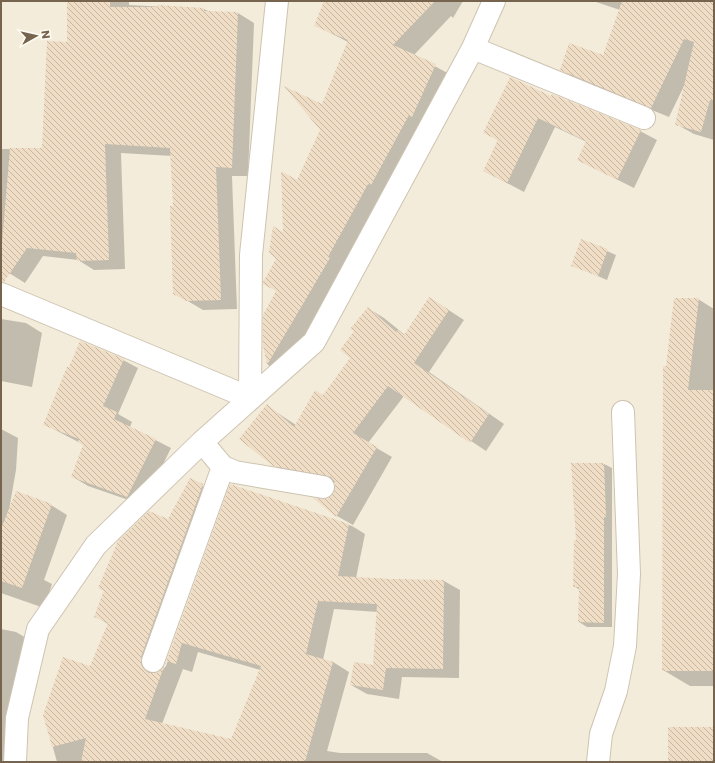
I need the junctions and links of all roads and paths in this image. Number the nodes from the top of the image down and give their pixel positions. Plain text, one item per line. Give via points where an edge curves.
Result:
1 (277, 1) edge
2 (494, 1) edge
3 (473, 48) junction
4 (644, 118) dead end
5 (1, 294) edge
6 (250, 398) junction
7 (623, 412) dead end
8 (202, 442) junction
9 (223, 467) junction
10 (323, 487) dead end
11 (153, 661) dead end
12 (9, 716) edge
13 (16, 762) edge
14 (598, 762) edge

1 - 6 street via 251,256
2 - 3 street
3 - 4 street
3 - 6 street via 314,342
5 - 6 street
6 - 8 street
7 - 14 street via 629,574 625,646 616,691 601,734
8 - 9 street
8 - 12 street via 96,545 38,629
9 - 10 street via 235,472
9 - 11 street
12 - 13 street

